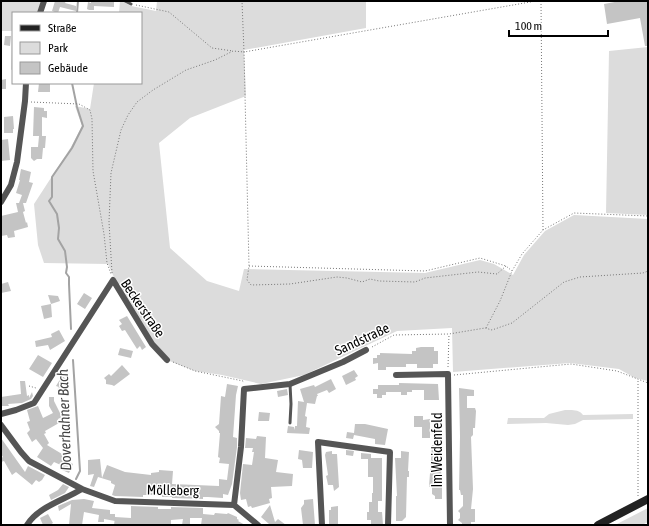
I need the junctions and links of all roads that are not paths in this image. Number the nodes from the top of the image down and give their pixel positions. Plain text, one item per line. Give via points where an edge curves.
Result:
1 (44, 1) edge
2 (125, 1) edge
3 (131, 4) road end
4 (40, 12) edge
5 (26, 84) edge
6 (1, 202) edge
7 (366, 350) road end
8 (167, 360) road end
9 (396, 375) dead end
10 (290, 384) junction
11 (1, 414) edge
12 (290, 423) dead end
13 (1, 425) edge
14 (82, 490) junction
15 (648, 499) edge
16 (234, 505) junction
17 (27, 525) edge
18 (258, 525) edge
19 (322, 525) edge
20 (388, 525) edge
21 (450, 525) edge
22 (598, 525) edge

1 - 4 street
2 - 3 lane
5 - 6 street via 17,162 11,186
7 - 10 street, Sandstraße
8 - 11 street, Beckerstraße via 152,344 113,280 34,403
9 - 21 street, Im Weidenfeld via 448,375
10 - 12 lane
10 - 16 street, Sandstraße via 244,389
13 - 14 street, Mölleberg via 29,461
14 - 16 street, Mölleberg via 115,501
14 - 17 street via 42,508
15 - 22 main road
16 - 18 street
19 - 20 street via 318,442 390,452

